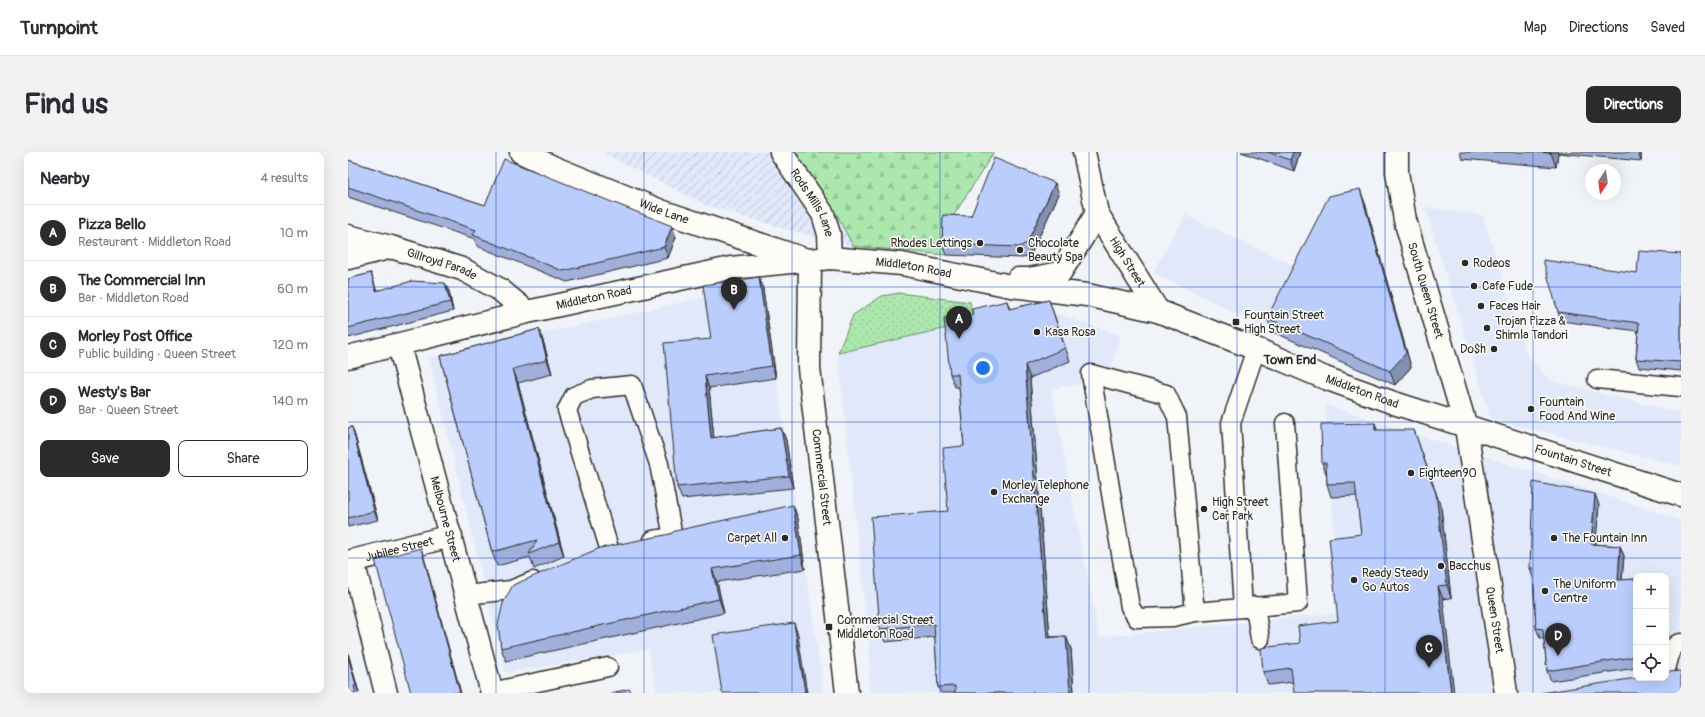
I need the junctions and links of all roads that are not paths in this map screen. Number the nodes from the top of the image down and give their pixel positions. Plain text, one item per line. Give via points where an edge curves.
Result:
1 (521, 152) edge
2 (781, 152) edge
3 (1084, 152) edge
4 (1397, 152) edge
5 (1097, 213) junction
6 (348, 236) edge
7 (391, 247) junction
8 (348, 258) edge
9 (820, 259) junction
10 (987, 281) junction
11 (1158, 311) junction
12 (527, 312) junction
13 (399, 345) junction
14 (1256, 349) junction
15 (348, 357) edge
16 (1597, 379) dead end
17 (1681, 387) edge
18 (1285, 423) dead end
19 (1466, 427) junction
20 (1681, 494) edge
21 (451, 536) junction
22 (616, 548) joint
23 (350, 562) edge
24 (546, 575) edge
25 (466, 595) junction
26 (1249, 607) junction
27 (1195, 612) junction
28 (1260, 639) dead end
29 (1681, 643) edge
30 (1669, 658) edge
31 (608, 667) dead end
32 (386, 693) edge
33 (491, 693) edge
34 (847, 693) edge
35 (1506, 693) edge

1 - 9 street, Wide Lane via 661,211
2 - 9 street, Rods Mills Lane via 823,214 829,234
3 - 5 street, High Street
4 - 19 street, South Queen Street via 1397,172 1405,220
5 - 10 street via 1060,272 1029,279
5 - 11 street, High Street
6 - 7 street, Gillroyd Parade
7 - 8 street
7 - 12 street, Gillroyd Parade via 462,269 499,290
9 - 10 street, Middleton Road via 902,264
9 - 12 street, Middleton Road via 731,268
9 - 34 street, Commercial Street via 809,368
10 - 11 street, Middleton Road via 1087,295
11 - 14 street, Middleton Road
12 - 13 street, Middleton Road
13 - 15 street, Middleton Road
13 - 21 street, Melbourne Street
14 - 19 street, Middleton Road via 1325,378
14 - 26 lane via 1231,423
16 - 17 lane
18 - 26 lane via 1298,603
19 - 20 street, Fountain Street
19 - 35 street, Queen Street
21 - 23 street, Jubilee Street
21 - 25 street, Melbourne Street
22 - 22 lane via 567,410 574,396 592,389 632,385 658,464 673,537
23 - 32 street
24 - 25 lane via 511,590
25 - 33 street, Melbourne Street
26 - 27 lane
26 - 28 lane
27 - 27 lane via 1173,617 1137,618 1130,607 1091,374 1166,394 1177,417
29 - 30 lane via 1672,648
31 - 33 lane

